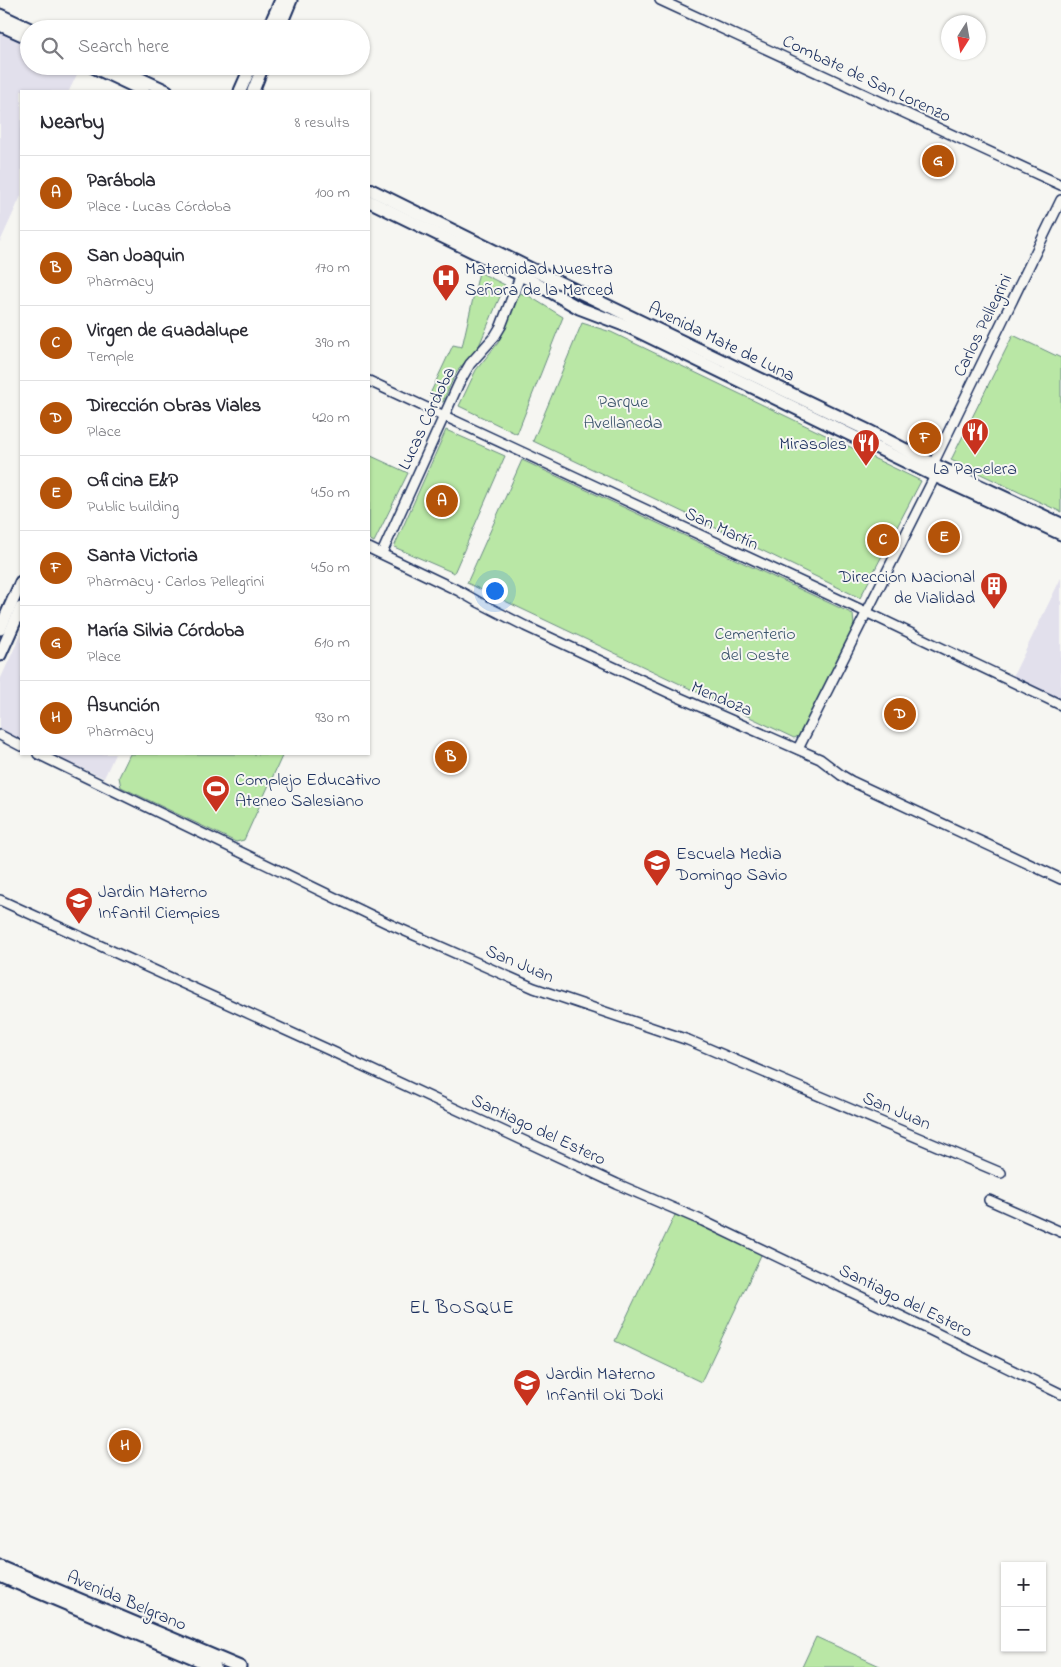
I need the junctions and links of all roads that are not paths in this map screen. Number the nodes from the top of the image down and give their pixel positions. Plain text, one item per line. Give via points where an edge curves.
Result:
1 (280, 0) edge
2 (291, 0) edge
3 (660, 0) edge
4 (0, 15) edge
5 (272, 20) edge
6 (283, 20) edge
7 (20, 24) edge
8 (0, 25) edge
9 (20, 34) edge
10 (110, 75) edge
11 (132, 75) edge
12 (247, 75) edge
13 (259, 75) edge
14 (142, 90) edge
15 (165, 90) edge
16 (240, 90) edge
17 (253, 90) edge
18 (1061, 185) edge
19 (370, 190) edge
20 (1061, 200) edge
21 (370, 201) edge
22 (523, 271) junction
23 (370, 381) edge
24 (443, 416) junction
25 (934, 470) junction
26 (1061, 524) edge
27 (1061, 534) edge
28 (370, 548) edge
29 (382, 554) junction
30 (20, 584) edge
31 (20, 610) edge
32 (866, 612) junction
33 (0, 629) edge
34 (0, 655) edge
35 (1061, 705) edge
36 (0, 735) edge
37 (20, 745) edge
38 (798, 749) junction
39 (40, 755) edge
40 (1061, 879) edge
41 (0, 900) edge
42 (1001, 1173) dead end
43 (990, 1200) dead end
44 (1061, 1232) edge
45 (1061, 1394) edge
46 (0, 1566) edge
47 (0, 1576) edge
48 (215, 1667) edge
49 (240, 1667) edge

1 - 5 main road
2 - 6 main road
3 - 18 street, Combate de San Lorenzo
4 - 7 main road
8 - 9 main road
10 - 14 main road
11 - 15 main road
12 - 16 main road
13 - 17 main road
19 - 22 main road, Avenida Mate de Luna
20 - 25 street, Carlos Pellegrini
21 - 22 main road, Avenida Mate de Luna
22 - 24 street, Lucas Córdoba via 501,326 466,371
22 - 25 main road, Avenida Mate de Luna via 579,308 629,327
23 - 24 street, San Martín
24 - 29 street, Lucas Córdoba
24 - 32 street, San Martín
25 - 26 main road, Avenida Mate de Luna
25 - 27 main road, Avenida Mate de Luna
25 - 32 street, Carlos Pellegrini
28 - 29 street, Mendoza
29 - 38 street, Mendoza via 525,626
30 - 33 main road
31 - 34 main road
32 - 35 street, San Martín
32 - 38 street, Carlos Pellegrini
36 - 37 street
38 - 40 street, Mendoza via 826,762 851,781
39 - 42 street, San Juan via 387,923 534,988 688,1040
41 - 45 street, Santiago del Estero via 703,1221
43 - 44 street
46 - 49 main road, Avenida Belgrano
47 - 48 main road, Avenida Belgrano

